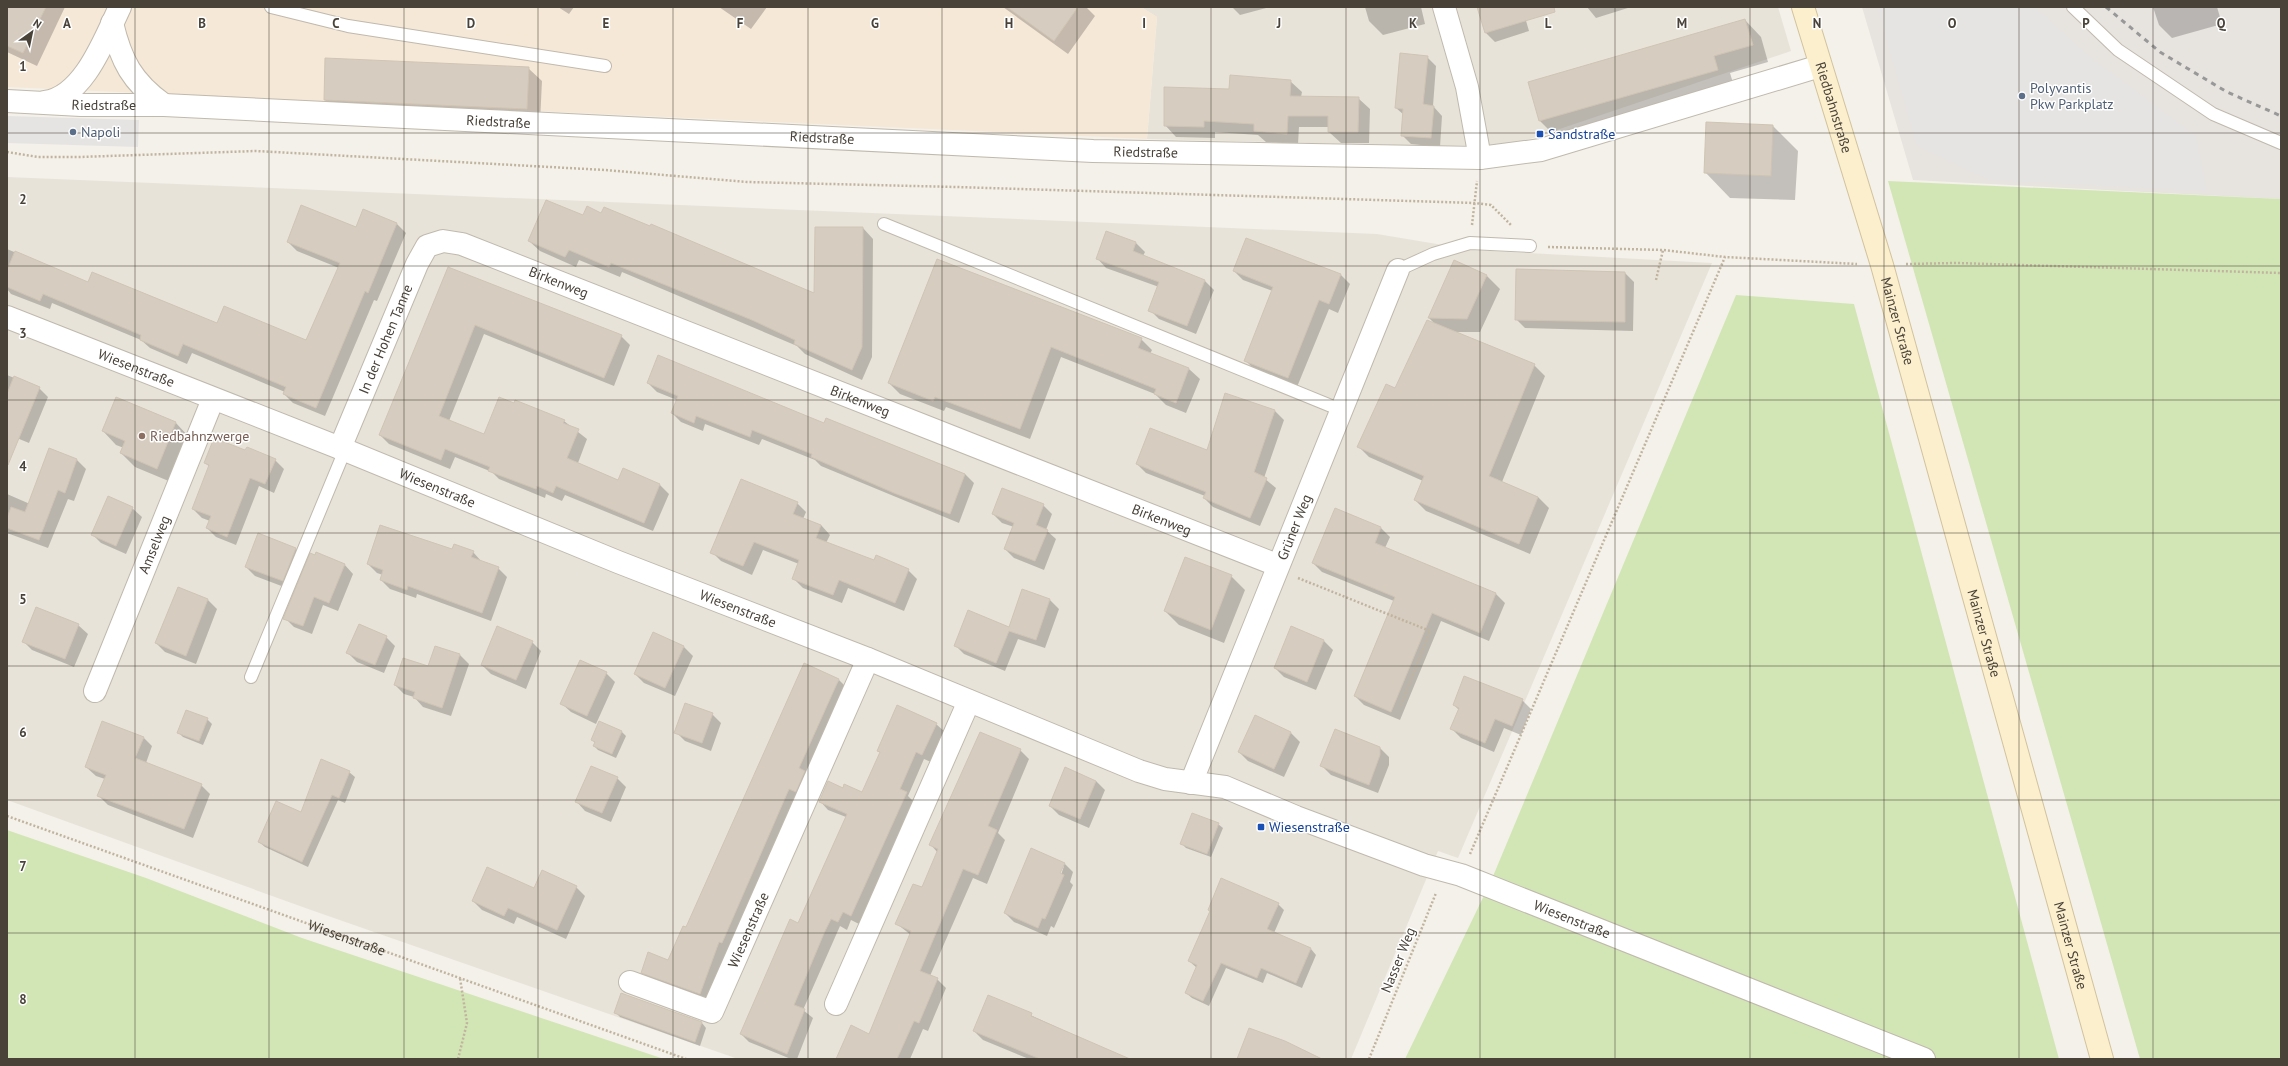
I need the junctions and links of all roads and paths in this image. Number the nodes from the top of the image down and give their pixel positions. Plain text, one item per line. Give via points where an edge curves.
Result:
1 (271, 7) edge
2 (1444, 7) edge
3 (1803, 7) edge
4 (2072, 7) edge
5 (116, 15) edge
6 (604, 66) dead end
7 (1820, 66) junction
8 (7, 101) edge
9 (44, 102) junction
10 (164, 105) junction
11 (2281, 143) edge
12 (7, 152) edge
13 (1480, 158) junction
14 (1865, 208) joint
15 (884, 224) dead end
16 (443, 241) joint
17 (1530, 246) junction
18 (1663, 250) junction
19 (1725, 257) junction
20 (1882, 265) junction
21 (1398, 270) joint
22 (2281, 273) edge
23 (1656, 280) dead end
24 (7, 317) edge
25 (213, 399) junction
26 (1341, 410) junction
27 (343, 449) junction
28 (1277, 567) junction
29 (868, 659) junction
30 (251, 677) dead end
31 (95, 690) dead end
32 (969, 700) junction
33 (1401, 705) dead end
34 (1191, 783) junction
35 (7, 816) edge
36 (1462, 874) junction
37 (1437, 890) dead end
38 (460, 978) junction
39 (630, 982) dead end
40 (836, 1004) dead end
41 (458, 1059) edge
42 (686, 1059) edge
43 (1369, 1059) edge
44 (1924, 1059) edge
45 (2102, 1059) edge

1 - 6 lane via 348,26
2 - 13 street via 1466,87
3 - 7 main road, Riedbahnstraße
4 - 11 lane via 2118,50 2213,114
5 - 9 street, Riedstraße via 85,74 67,93 55,100
5 - 10 street, Riedstraße via 124,63 137,82
7 - 13 street via 1541,150
7 - 14 main road, Riedbahnstraße
8 - 9 street, Riedstraße
9 - 10 street, Riedstraße via 81,105
10 - 13 street, Riedstraße via 1093,151
12 - 17 path via 38,157 79,157 256,151 605,170 747,182 1474,203 1491,205
14 - 20 main road, Mainzer Straße
15 - 26 lane
16 - 27 street, In der Hohen Tanne via 427,246 417,264
16 - 28 street, Birkenweg via 462,244
17 - 18 path
17 - 21 lane via 1470,243 1433,254
18 - 19 path
18 - 23 path
19 - 20 path
19 - 36 path
20 - 22 path via 1956,263
20 - 45 main road, Mainzer Straße
21 - 26 street, Grüner Weg
24 - 25 street, Wiesenstraße
25 - 27 street, Wiesenstraße
25 - 31 street, Amselweg
26 - 28 street, Grüner Weg
27 - 29 street, Wiesenstraße via 618,562
27 - 30 lane
28 - 33 path via 1430,631
28 - 34 street, Grüner Weg
29 - 32 street, Wiesenstraße
29 - 39 street, Wiesenstraße via 712,1012
32 - 34 street, Wiesenstraße via 1139,771
32 - 40 street
34 - 36 street, Wiesenstraße via 1225,788 1424,865
35 - 38 path, Wiesenstraße
36 - 44 street, Wiesenstraße
37 - 43 path, Nasser Weg
38 - 41 path via 467,1023
38 - 42 path, Wiesenstraße

